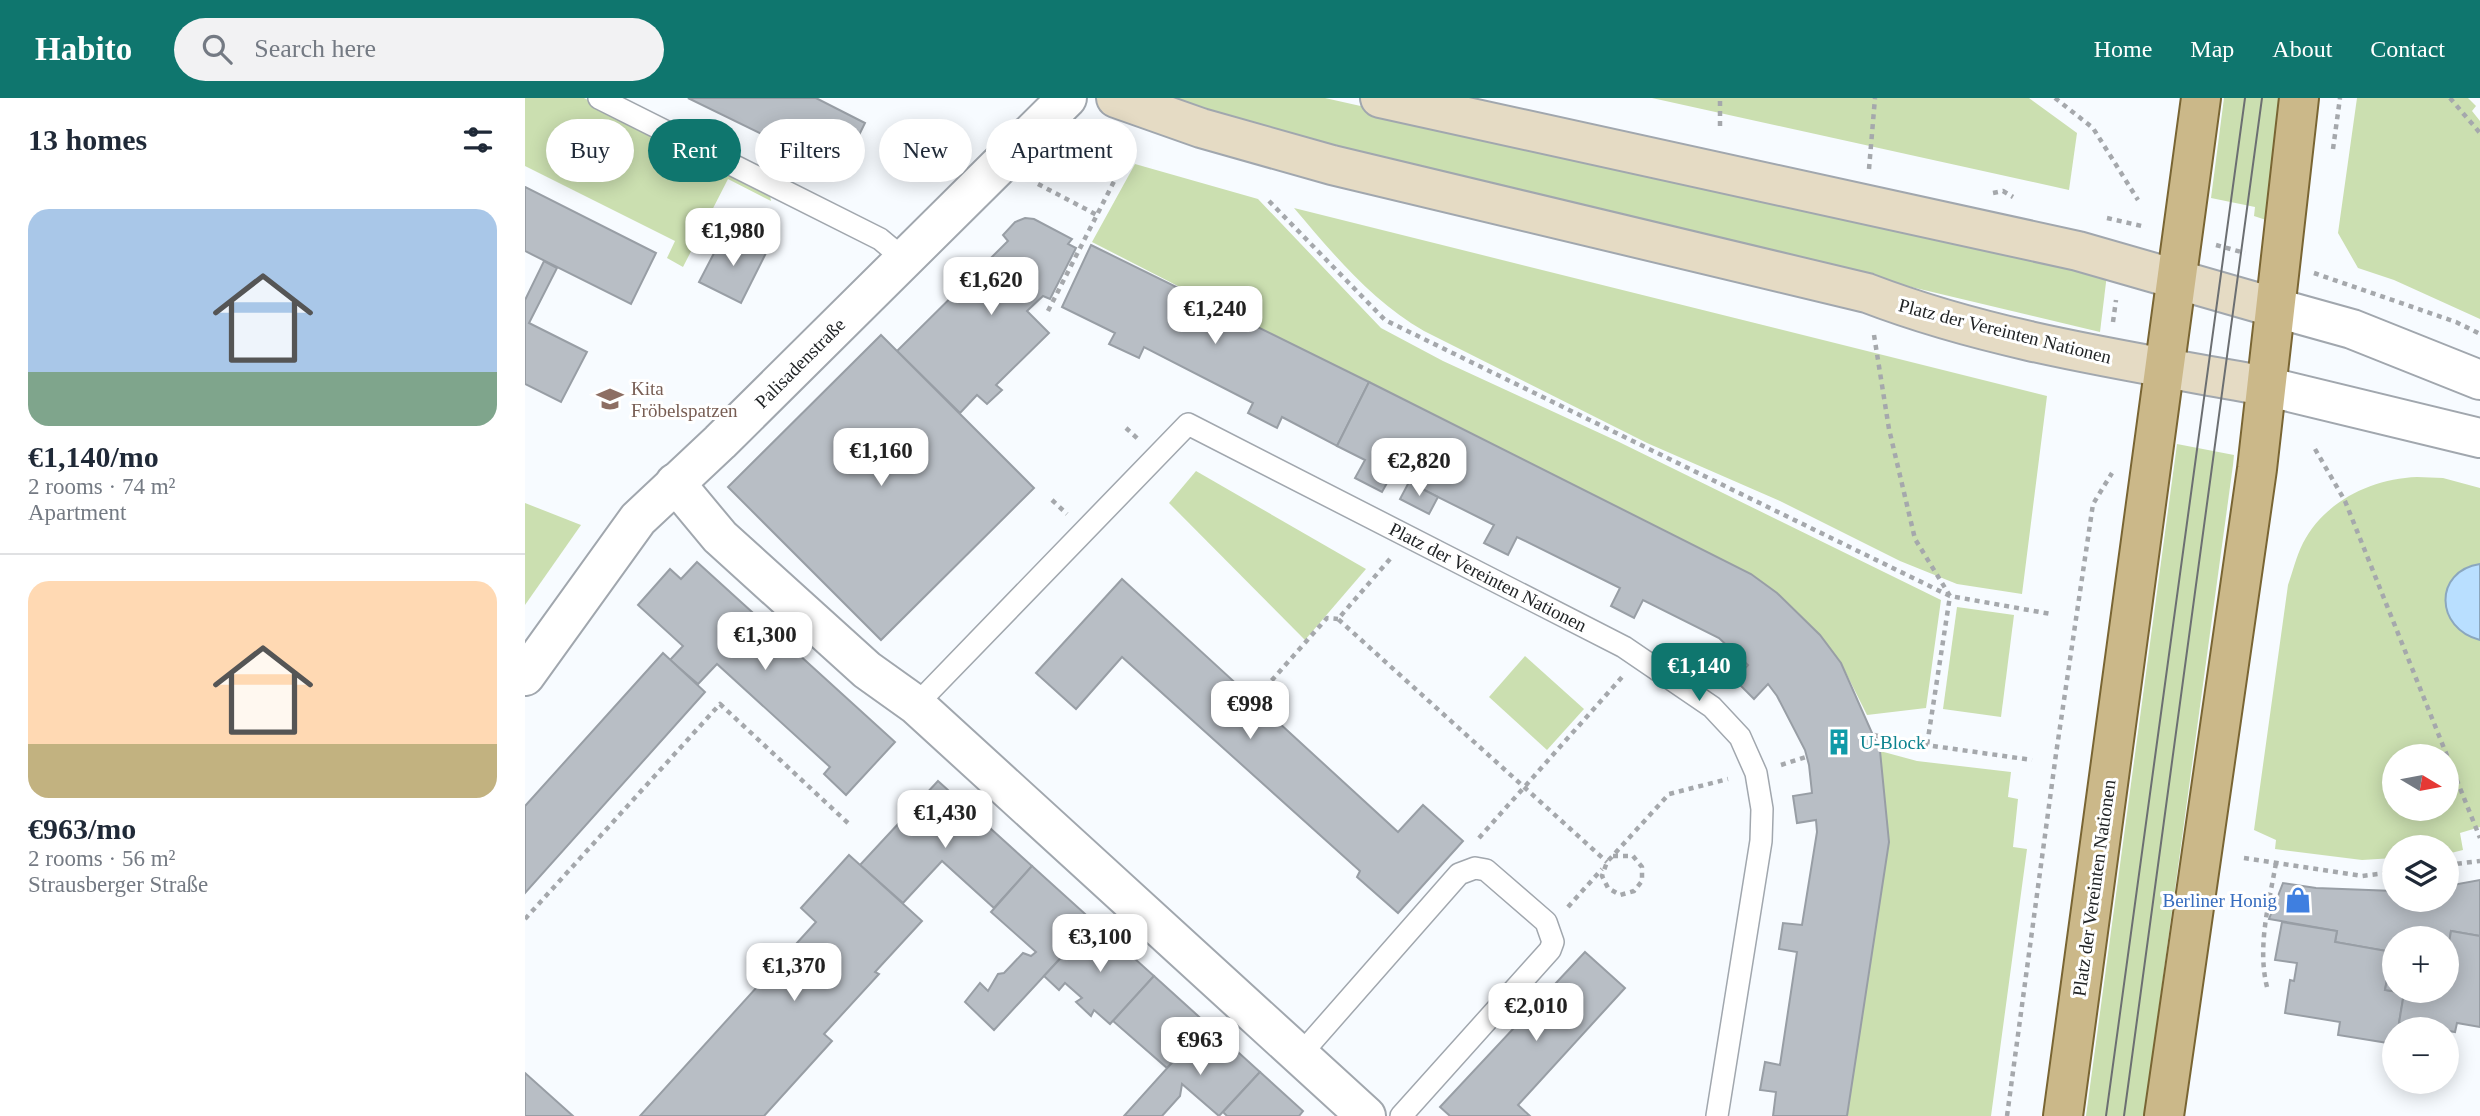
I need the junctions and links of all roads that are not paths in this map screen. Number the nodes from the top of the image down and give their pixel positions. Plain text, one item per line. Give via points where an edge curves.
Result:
1 (599, 98) edge
2 (1067, 98) edge
3 (1116, 98) edge
4 (1380, 98) edge
5 (2201, 98) edge
6 (2299, 98) edge
7 (904, 260) junction
8 (2177, 279) junction
9 (2273, 307) junction
10 (2165, 368) junction
11 (2480, 380) edge
12 (2265, 386) junction
13 (2480, 438) edge
14 (675, 483) junction
15 (525, 676) edge
16 (916, 705) junction
17 (1300, 1055) junction
18 (1366, 1116) edge
19 (1401, 1116) edge
20 (1717, 1116) edge
21 (2063, 1116) edge
22 (2164, 1116) edge

1 - 7 lane via 880,239
2 - 7 street, Palisadenstraße
3 - 10 main road, Platz der Vereinten Nationen via 1332,165 1867,293 1934,317 2108,359
4 - 8 main road via 2078,251
5 - 8 main road, Platz der Vereinten Nationen
6 - 9 main road
7 - 14 street, Palisadenstraße
8 - 9 main road
8 - 10 main road, Platz der Vereinten Nationen
9 - 11 street via 2352,329
9 - 12 main road
10 - 12 main road, Platz der Vereinten Nationen
10 - 21 main road, Platz der Vereinten Nationen
12 - 13 street, Platz der Vereinten Nationen
12 - 22 main road via 2234,643
14 - 15 street, Palisadenstraße via 631,527
14 - 16 street via 720,537 866,670
16 - 17 street
16 - 20 lane, Platz der Vereinten Nationen via 1188,424 1409,537 1640,657 1711,707 1740,737 1756,773 1761,841
17 - 18 street
17 - 19 lane via 1464,871 1486,870 1550,926 1553,942

